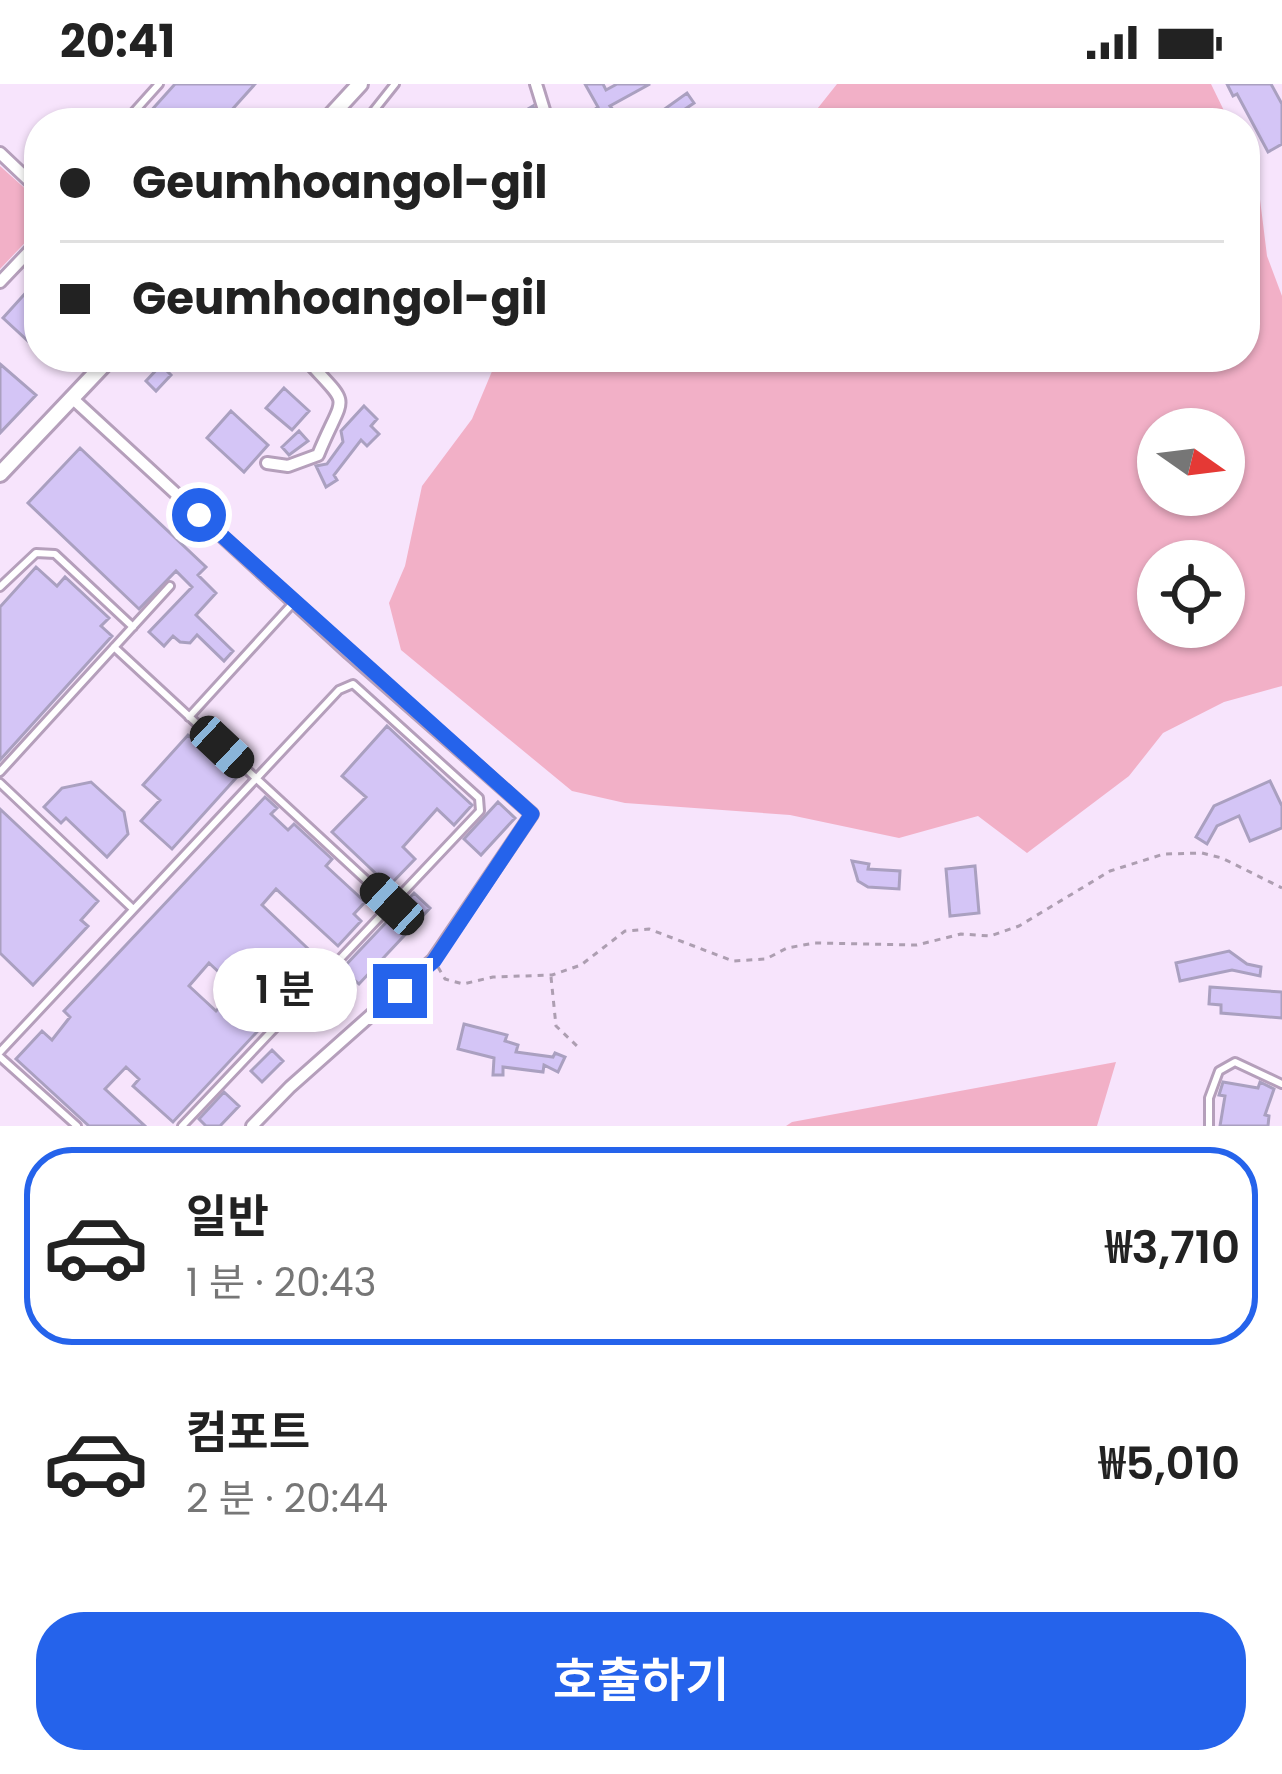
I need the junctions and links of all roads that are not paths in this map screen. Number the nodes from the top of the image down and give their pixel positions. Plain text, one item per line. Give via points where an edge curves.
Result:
1 (145, 84) edge
2 (359, 84) edge
3 (395, 84) edge
4 (156, 87) edge
5 (337, 108) edge
6 (376, 108) edge
7 (0, 153) edge
8 (24, 176) edge
9 (24, 257) edge
10 (0, 283) edge
11 (97, 372) edge
12 (321, 372) edge
13 (72, 398) junction
14 (267, 463) dead end
15 (0, 474) edge
16 (0, 586) edge
17 (170, 586) dead end
18 (294, 602) junction
19 (133, 627) junction
20 (114, 647) junction
21 (189, 717) junction
22 (0, 772) edge
23 (256, 778) junction
24 (0, 783) edge
25 (392, 904) junction
26 (132, 908) junction
27 (0, 1054) edge
28 (1282, 1084) edge
29 (77, 1126) edge
30 (182, 1126) edge
31 (252, 1126) edge
32 (1209, 1126) edge

1 - 4 lane
2 - 5 street
3 - 6 lane
7 - 8 street
9 - 10 street
11 - 13 street
12 - 14 street via 340,408 318,455 289,466
13 - 15 street
13 - 18 street
16 - 19 lane via 36,554 55,554
17 - 19 lane
18 - 21 lane
18 - 31 street via 532,814 434,961
19 - 20 lane
20 - 21 lane
20 - 22 lane
21 - 23 lane
23 - 25 lane
23 - 25 lane via 339,690 360,687 481,803
23 - 26 lane
24 - 26 lane
25 - 30 lane
26 - 27 lane
27 - 29 lane
28 - 32 lane via 1234,1062 1219,1071

